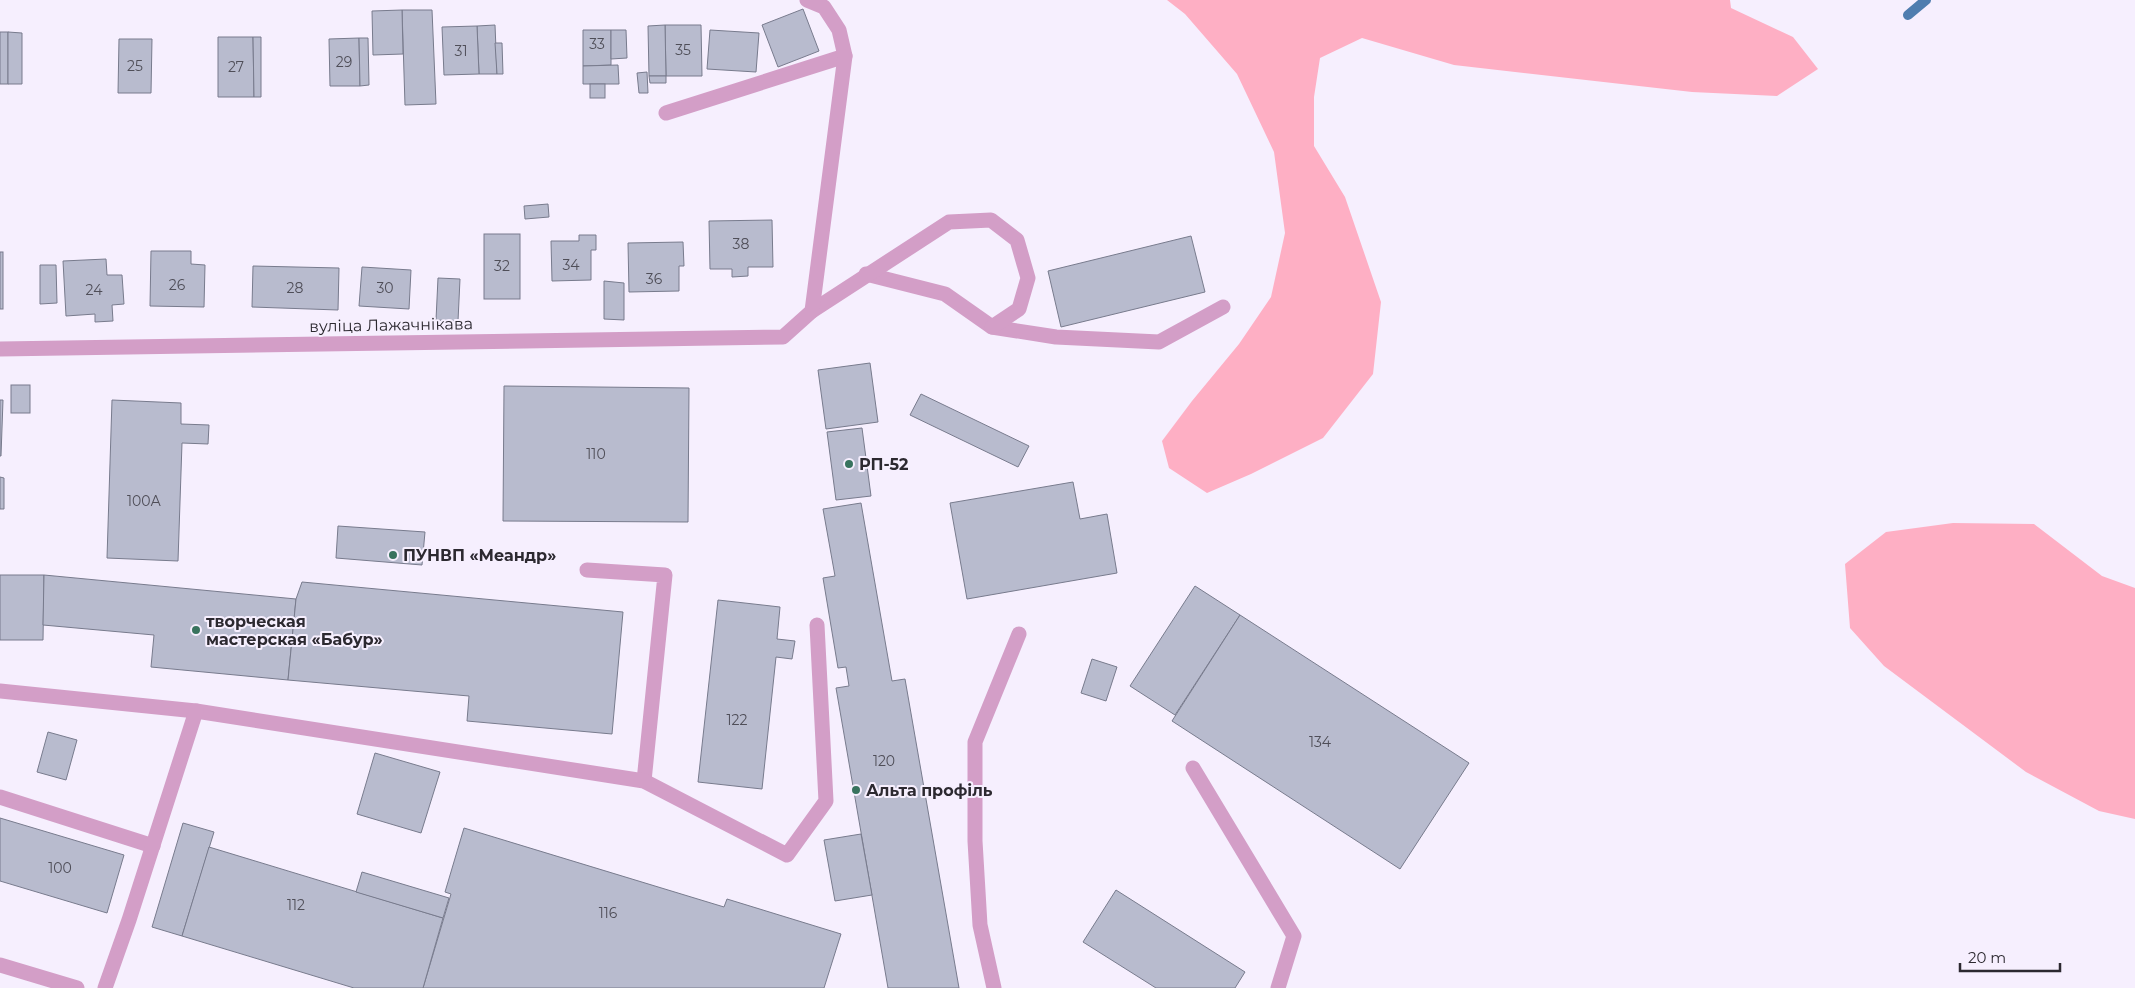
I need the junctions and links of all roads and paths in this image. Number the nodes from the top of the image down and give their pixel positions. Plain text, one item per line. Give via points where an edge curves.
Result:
1 (808, 0) edge
2 (845, 56) junction
3 (666, 113) dead end
4 (866, 274) junction
5 (1222, 307) dead end
6 (812, 311) junction
7 (992, 327) junction
8 (0, 349) edge
9 (587, 570) dead end
10 (817, 625) dead end
11 (1019, 634) dead end
12 (0, 691) edge
13 (196, 711) junction
14 (1193, 768) dead end
15 (644, 781) junction
16 (0, 797) edge
17 (153, 846) junction
18 (0, 965) edge
19 (77, 988) edge
20 (105, 988) edge
21 (994, 988) edge
22 (1278, 988) edge

1 - 2 street via 824,7 839,30
2 - 3 street
2 - 6 street
4 - 6 street
4 - 7 street via 945,294
4 - 7 street via 948,222 991,220 1017,240 1028,278 1018,309
5 - 7 street via 1159,342 1056,337
6 - 8 street, вуліца Лажачнікава via 784,336
9 - 15 street via 665,575
10 - 15 street via 826,801 787,855
11 - 21 street via 975,742 975,841 980,925
12 - 13 street
13 - 15 street
13 - 17 street
14 - 22 street via 1294,936
16 - 17 street
17 - 20 street
18 - 19 street

